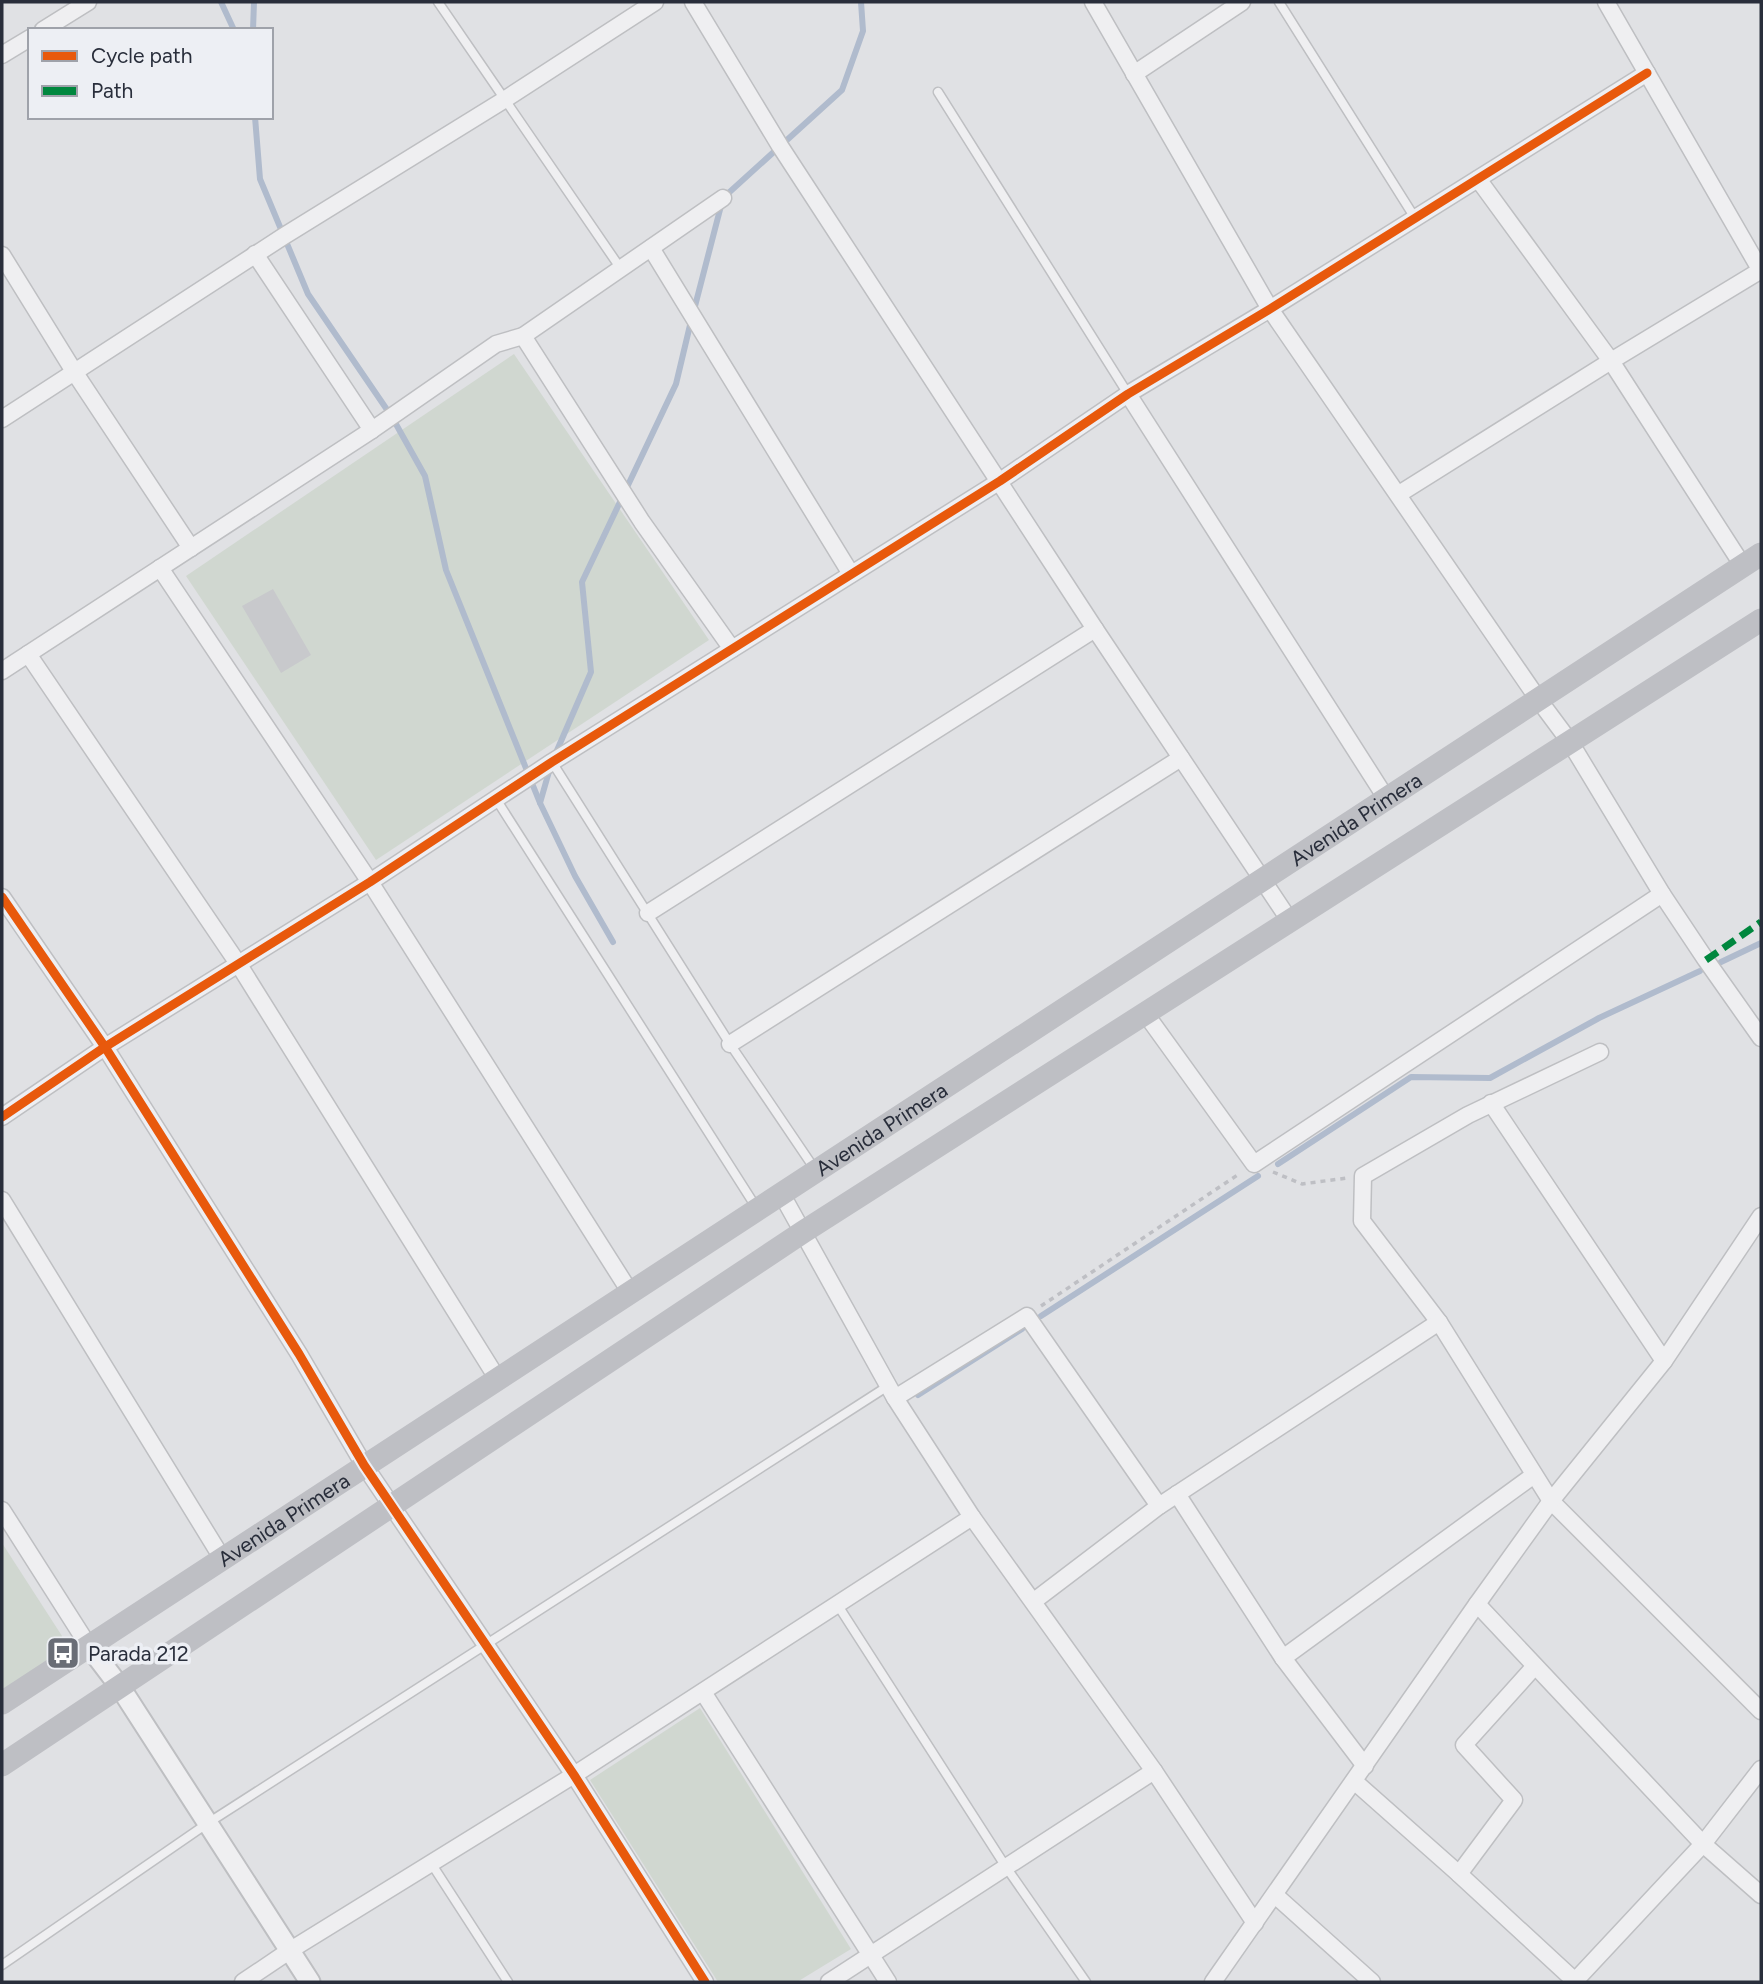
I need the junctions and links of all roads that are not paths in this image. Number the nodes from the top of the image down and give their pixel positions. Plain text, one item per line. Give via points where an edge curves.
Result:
1 (88, 2) edge
2 (438, 2) edge
3 (655, 2) edge
4 (693, 2) edge
5 (1093, 2) edge
6 (1242, 2) edge
7 (1279, 2) edge
8 (1606, 2) edge
9 (46, 28) edge
10 (28, 39) edge
11 (2, 55) edge
12 (1647, 73) junction
13 (1133, 74) junction
14 (938, 92) dead end
15 (504, 100) junction
16 (1478, 179) junction
17 (723, 198) dead end
18 (1415, 218) junction
19 (651, 248) junction
20 (255, 254) junction
21 (2, 255) edge
22 (621, 268) junction
23 (1761, 271) edge
24 (1270, 309) junction
25 (523, 336) junction
26 (1611, 361) junction
27 (75, 373) junction
28 (1128, 394) junction
29 (2, 419) edge
30 (372, 430) junction
31 (1000, 481) junction
32 (1399, 494) junction
33 (191, 548) junction
34 (1752, 559) edge
35 (160, 568) junction
36 (851, 574) junction
37 (1761, 620) edge
38 (1095, 629) junction
39 (733, 649) junction
40 (28, 654) junction
41 (2, 671) edge
42 (1538, 699) junction
43 (1570, 742) junction
44 (1181, 758) junction
45 (552, 762) junction
46 (1386, 798) junction
47 (496, 799) junction
48 (1263, 879) junction
49 (370, 882) junction
50 (1662, 894) junction
51 (2, 897) edge
52 (648, 913) junction
53 (1290, 921) junction
54 (239, 965) junction
55 (1145, 1013) junction
56 (1761, 1038) edge
57 (730, 1044) junction
58 (105, 1047) junction
59 (1600, 1052) dead end
60 (1491, 1103) junction
61 (2, 1117) edge
62 (816, 1171) junction
63 (781, 1194) junction
64 (2, 1200) edge
65 (757, 1209) junction
66 (1761, 1216) edge
67 (803, 1232) junction
68 (630, 1292) junction
69 (1439, 1322) junction
70 (1664, 1361) junction
71 (498, 1378) junction
72 (891, 1392) junction
73 (364, 1465) junction
74 (1534, 1475) junction
75 (1177, 1494) junction
76 (1551, 1501) junction
77 (392, 1506) junction
78 (1159, 1506) junction
79 (2, 1510) edge
80 (972, 1517) junction
81 (222, 1558) junction
82 (1034, 1601) junction
83 (837, 1604) junction
84 (1477, 1604) junction
85 (88, 1645) junction
86 (486, 1645) junction
87 (1283, 1658) junction
88 (1535, 1666) junction
89 (120, 1687) junction
90 (703, 1692) junction
91 (2, 1703) edge
92 (1761, 1711) edge
93 (2, 1765) edge
94 (1365, 1766) junction
95 (1761, 1769) edge
96 (1154, 1771) junction
97 (574, 1775) junction
98 (1354, 1781) junction
99 (208, 1823) junction
100 (1703, 1844) junction
101 (431, 1863) junction
102 (1006, 1867) junction
103 (1459, 1874) junction
104 (1275, 1895) junction
105 (1761, 1895) edge
106 (1255, 1923) junction
107 (289, 1951) junction
108 (871, 1955) junction
109 (2, 1965) edge
110 (243, 1982) edge
111 (310, 1982) edge
112 (508, 1982) edge
113 (705, 1982) edge
114 (829, 1982) edge
115 (888, 1982) edge
116 (1086, 1982) edge
117 (1213, 1982) edge
118 (1372, 1982) edge
119 (1575, 1982) edge

1 - 9 street
2 - 15 lane
3 - 15 street
4 - 31 street via 780,146
5 - 13 street
6 - 13 street
7 - 18 lane
8 - 12 street
10 - 11 street
12 - 16 street
12 - 23 street
13 - 24 street
14 - 28 lane
15 - 20 street
15 - 22 lane
16 - 18 street
16 - 26 street
17 - 19 street
18 - 24 street
19 - 22 street
19 - 36 street
20 - 27 street
20 - 30 street
21 - 27 street
22 - 25 street
23 - 26 street
24 - 28 street
24 - 32 street
25 - 30 street via 496,344
25 - 39 street via 642,522
26 - 32 street
26 - 34 street
27 - 29 street
27 - 33 street
28 - 31 street
28 - 46 street
30 - 33 street
31 - 36 street
31 - 38 street
32 - 42 street
33 - 35 street
34 - 42 main road, Avenida Primera
35 - 40 street
35 - 49 street
36 - 39 street
37 - 43 main road
38 - 44 street
38 - 52 street
39 - 45 street
40 - 41 street
40 - 54 street
42 - 43 street
42 - 46 main road, Avenida Primera
43 - 50 street
43 - 53 main road
44 - 48 street
44 - 57 street
45 - 47 street
45 - 52 lane
46 - 48 main road, Avenida Primera
47 - 49 street
47 - 65 lane
48 - 53 street
48 - 62 main road, Avenida Primera
49 - 54 street
49 - 68 street
50 - 55 street via 1254,1164
50 - 56 street
51 - 58 street
52 - 57 lane
53 - 55 main road
54 - 58 street
54 - 71 street
55 - 67 main road
57 - 62 lane
58 - 61 street
58 - 73 street
59 - 60 street
60 - 69 street via 1363,1176 1362,1221
60 - 70 street
62 - 63 main road, Avenida Primera
63 - 65 main road, Avenida Primera
63 - 67 street
64 - 81 street
65 - 68 main road, Avenida Primera
66 - 70 street
67 - 72 street
67 - 77 main road
68 - 71 main road, Avenida Primera
69 - 74 street
69 - 75 street
70 - 76 street
71 - 73 main road, Avenida Primera
72 - 78 street via 1027,1316
72 - 80 street
72 - 86 lane
73 - 77 street
73 - 81 main road, Avenida Primera
74 - 76 street
74 - 87 street
75 - 78 street
75 - 87 street
76 - 84 street
76 - 92 street
77 - 86 street
77 - 89 main road
78 - 82 street
79 - 85 street
80 - 82 street
80 - 83 street
81 - 85 main road, Avenida Primera
82 - 96 street
83 - 90 street
83 - 102 lane
84 - 88 street
84 - 94 street
85 - 89 street
85 - 91 main road, Avenida Primera
86 - 97 street
86 - 99 lane
87 - 94 street
88 - 100 street
88 - 103 street via 1464,1745 1514,1800
89 - 93 main road
89 - 99 street
90 - 97 street
90 - 108 street
94 - 98 street
95 - 100 street
96 - 102 street
96 - 106 street
97 - 101 street
97 - 113 street
98 - 103 street
98 - 104 street
99 - 107 street
99 - 109 lane
100 - 105 street
100 - 119 street
101 - 107 street
101 - 112 lane
102 - 108 street
102 - 116 lane
103 - 119 street
104 - 106 street
104 - 118 street
106 - 117 street
107 - 110 street
107 - 111 street
108 - 114 street
108 - 115 street

